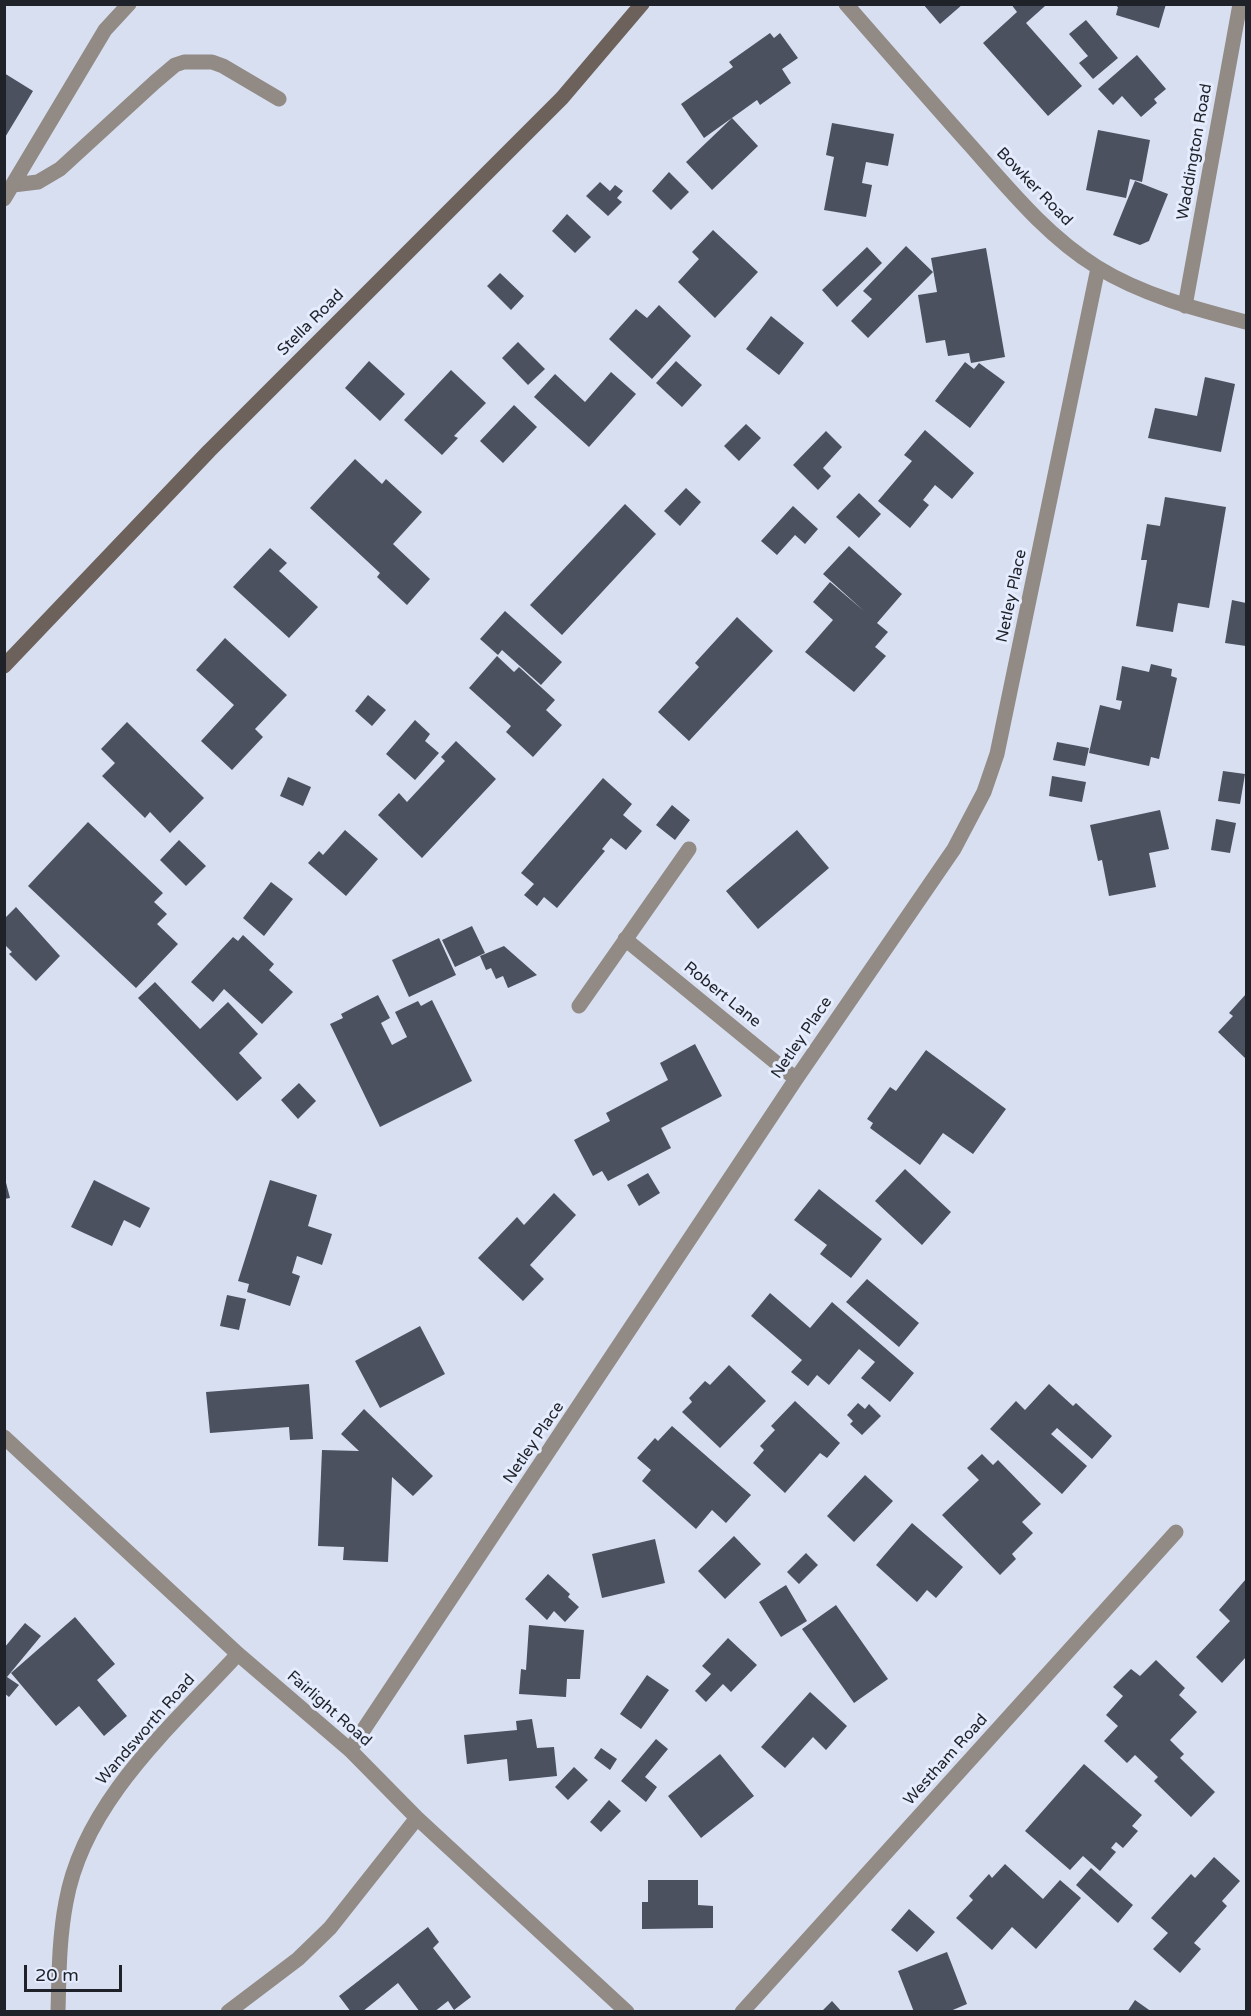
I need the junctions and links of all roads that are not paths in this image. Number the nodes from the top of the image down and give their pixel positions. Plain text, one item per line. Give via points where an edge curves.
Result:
1 (129, 4) edge
2 (642, 4) edge
3 (846, 4) edge
4 (1240, 4) edge
5 (279, 99) dead end
6 (13, 185) junction
7 (4, 199) edge
8 (1098, 268) junction
9 (1185, 306) junction
10 (1246, 322) edge
11 (4, 666) edge
12 (689, 849) dead end
13 (625, 939) junction
14 (579, 1006) dead end
15 (796, 1079) junction
16 (4, 1437) edge
17 (1176, 1532) dead end
18 (238, 1654) junction
19 (350, 1750) junction
20 (417, 1818) junction
21 (58, 2012) edge
22 (228, 2012) edge
23 (627, 2012) edge
24 (742, 2012) edge

1 - 6 street via 105,30
2 - 11 main road, Stella Road via 555,106 217,443
3 - 8 street, Bowker Road via 1028,211
4 - 9 street, Waddington Road
5 - 6 street via 223,66 184,62 155,82 54,174 38,182
6 - 7 street
8 - 9 street, Bowker Road
8 - 15 street, Netley Place via 999,743 984,792 954,849
9 - 10 street, Bowker Road
12 - 13 street
13 - 14 street
13 - 15 street, Robert Lane
15 - 19 street, Netley Place
16 - 18 street, Fairlight Road
17 - 24 street, Westham Road
18 - 19 street, Fairlight Road
18 - 21 street, Wandsworth Road via 118,1786 100,1814 83,1849 66,1902
19 - 20 street, Fairlight Road
20 - 22 street via 330,1928 298,1959
20 - 23 street, Fairlight Road

